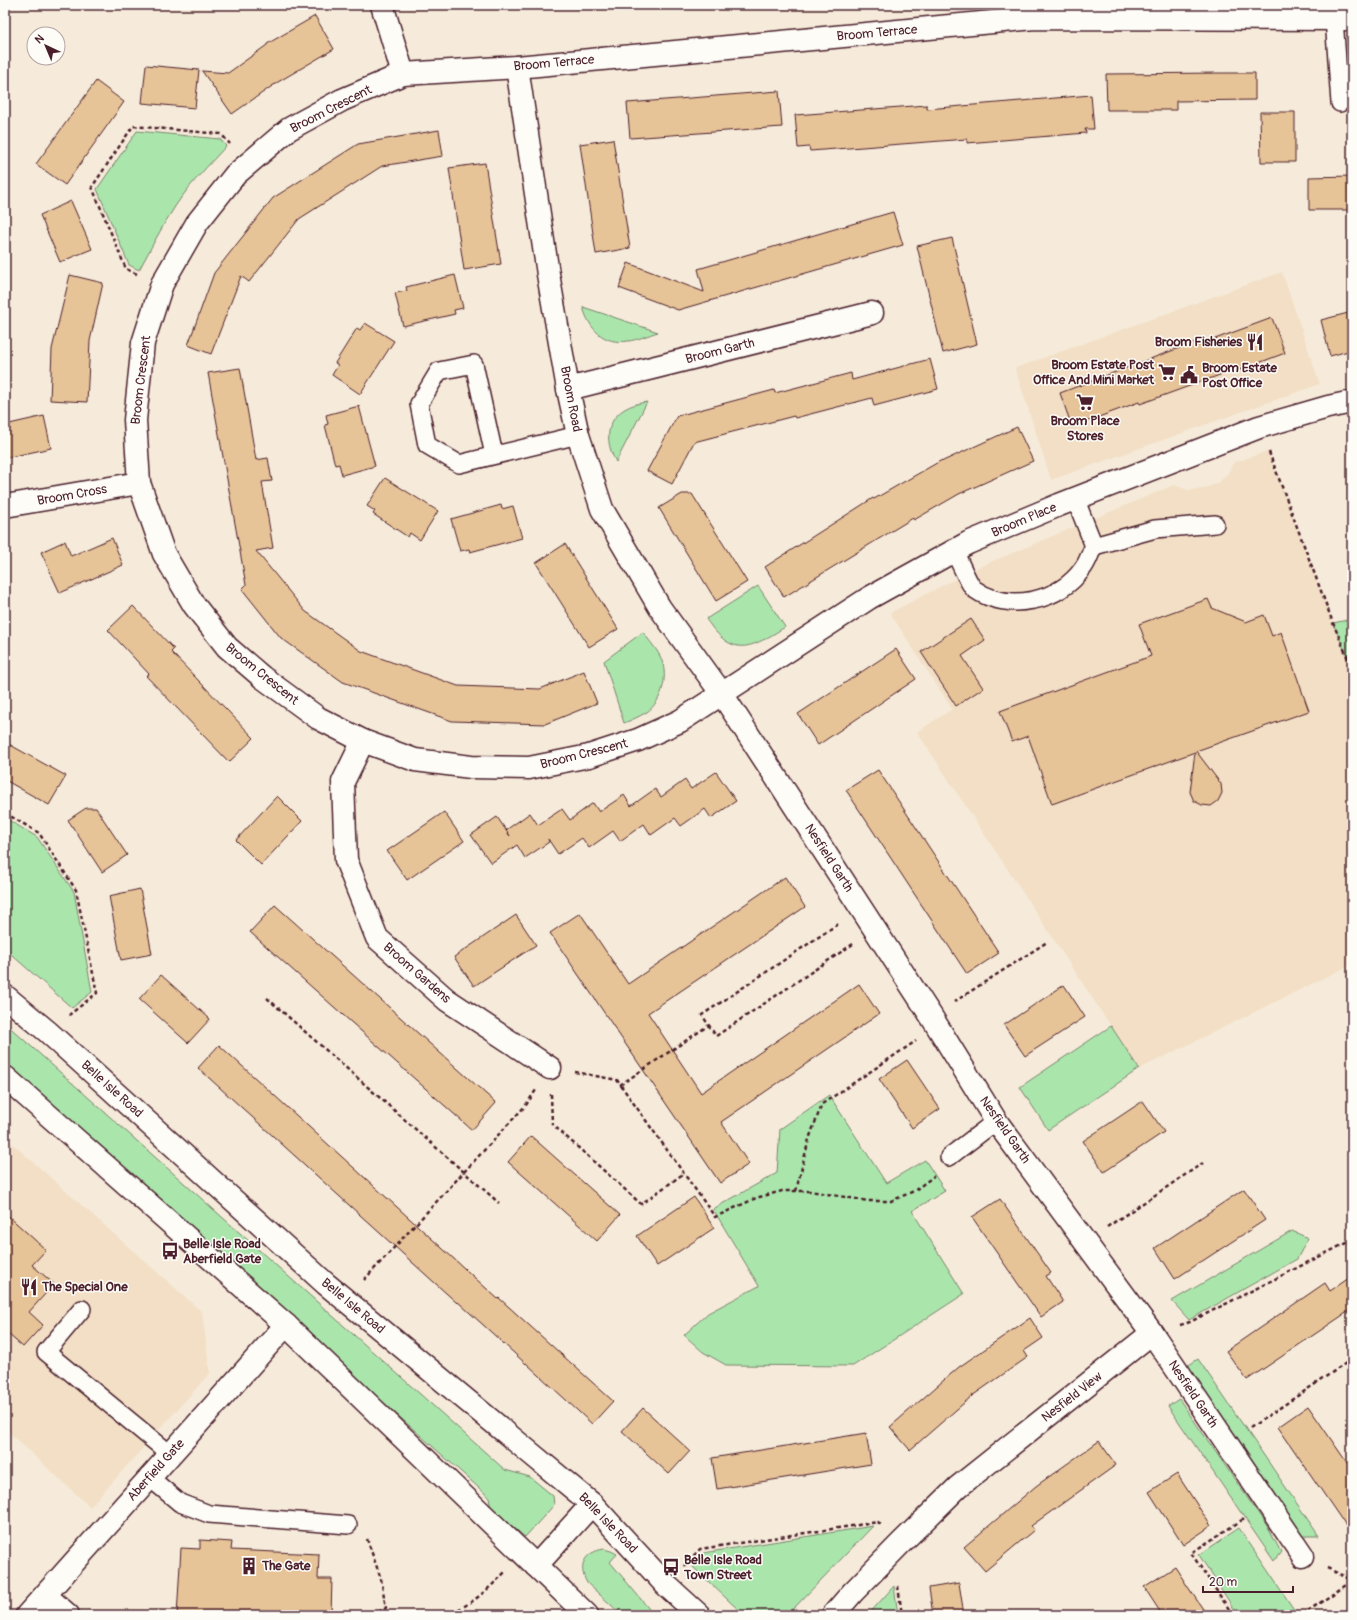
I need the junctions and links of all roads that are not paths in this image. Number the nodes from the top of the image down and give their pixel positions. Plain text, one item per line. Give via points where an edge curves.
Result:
1 (382, 5) edge
2 (1343, 18) edge
3 (517, 67) junction
4 (403, 74) junction
5 (1340, 103) dead end
6 (872, 313) dead end
7 (568, 389) junction
8 (1352, 402) edge
9 (578, 435) junction
10 (494, 455) junction
11 (139, 483) junction
12 (1076, 498) junction
13 (5, 506) edge
14 (1215, 524) dead end
15 (1094, 546) junction
16 (954, 551) junction
17 (722, 694) junction
18 (363, 741) junction
19 (5, 996) edge
20 (550, 1068) road end
21 (5, 1077) edge
22 (996, 1121) junction
23 (949, 1157) road end
24 (82, 1309) dead end
25 (286, 1325) junction
26 (1152, 1333) junction
27 (170, 1454) junction
28 (149, 1477) junction
29 (592, 1504) junction
30 (348, 1525) road end
31 (1303, 1556) dead end
32 (529, 1559) junction
33 (45, 1595) junction
34 (581, 1612) edge
35 (27, 1615) edge
36 (68, 1615) edge
37 (700, 1615) edge
38 (833, 1615) edge

1 - 4 street
2 - 3 street, Broom Terrace via 1035,18
2 - 5 lane
3 - 4 street, Broom Terrace
3 - 7 street, Broom Road
4 - 11 street, Broom Crescent via 342,100 289,129 235,175 197,223 162,284 143,343 135,420
6 - 7 street, Broom Garth
7 - 9 street, Broom Road
8 - 12 street, Broom Place via 1259,427
9 - 10 lane
9 - 17 street, Broom Road via 602,509 660,608
10 - 10 lane via 459,464 428,445 418,404 439,371 474,364
11 - 13 street, Broom Cross
11 - 18 street, Broom Crescent via 164,554 194,605 227,647 262,677 318,718
12 - 15 lane
12 - 16 street, Broom Place
14 - 15 lane via 1155,529
15 - 16 lane via 1083,568 1066,586 1044,598 1020,602 995,599 973,588
16 - 17 street, Broom Place via 869,598
17 - 18 street, Broom Crescent via 680,721 638,740 589,756 529,768 471,767 415,760
17 - 22 street, Nesfield Garth via 935,1021
18 - 20 street, Broom Gardens via 343,782 346,860 377,938 447,1000
19 - 29 street, Belle Isle Road via 320,1278
21 - 25 street
22 - 23 lane
22 - 26 street, Nesfield Garth
24 - 27 lane via 46,1352
25 - 27 street, Aberfield Gate
25 - 32 street
26 - 31 street, Nesfield Garth
26 - 38 street, Nesfield View via 958,1487
27 - 28 street, Aberfield Gate
28 - 30 lane via 180,1503 209,1514
28 - 33 street, Aberfield Gate
29 - 32 street
29 - 37 street, Belle Isle Road via 666,1585
32 - 34 street
33 - 35 street, Aberfield Gate
33 - 36 street

